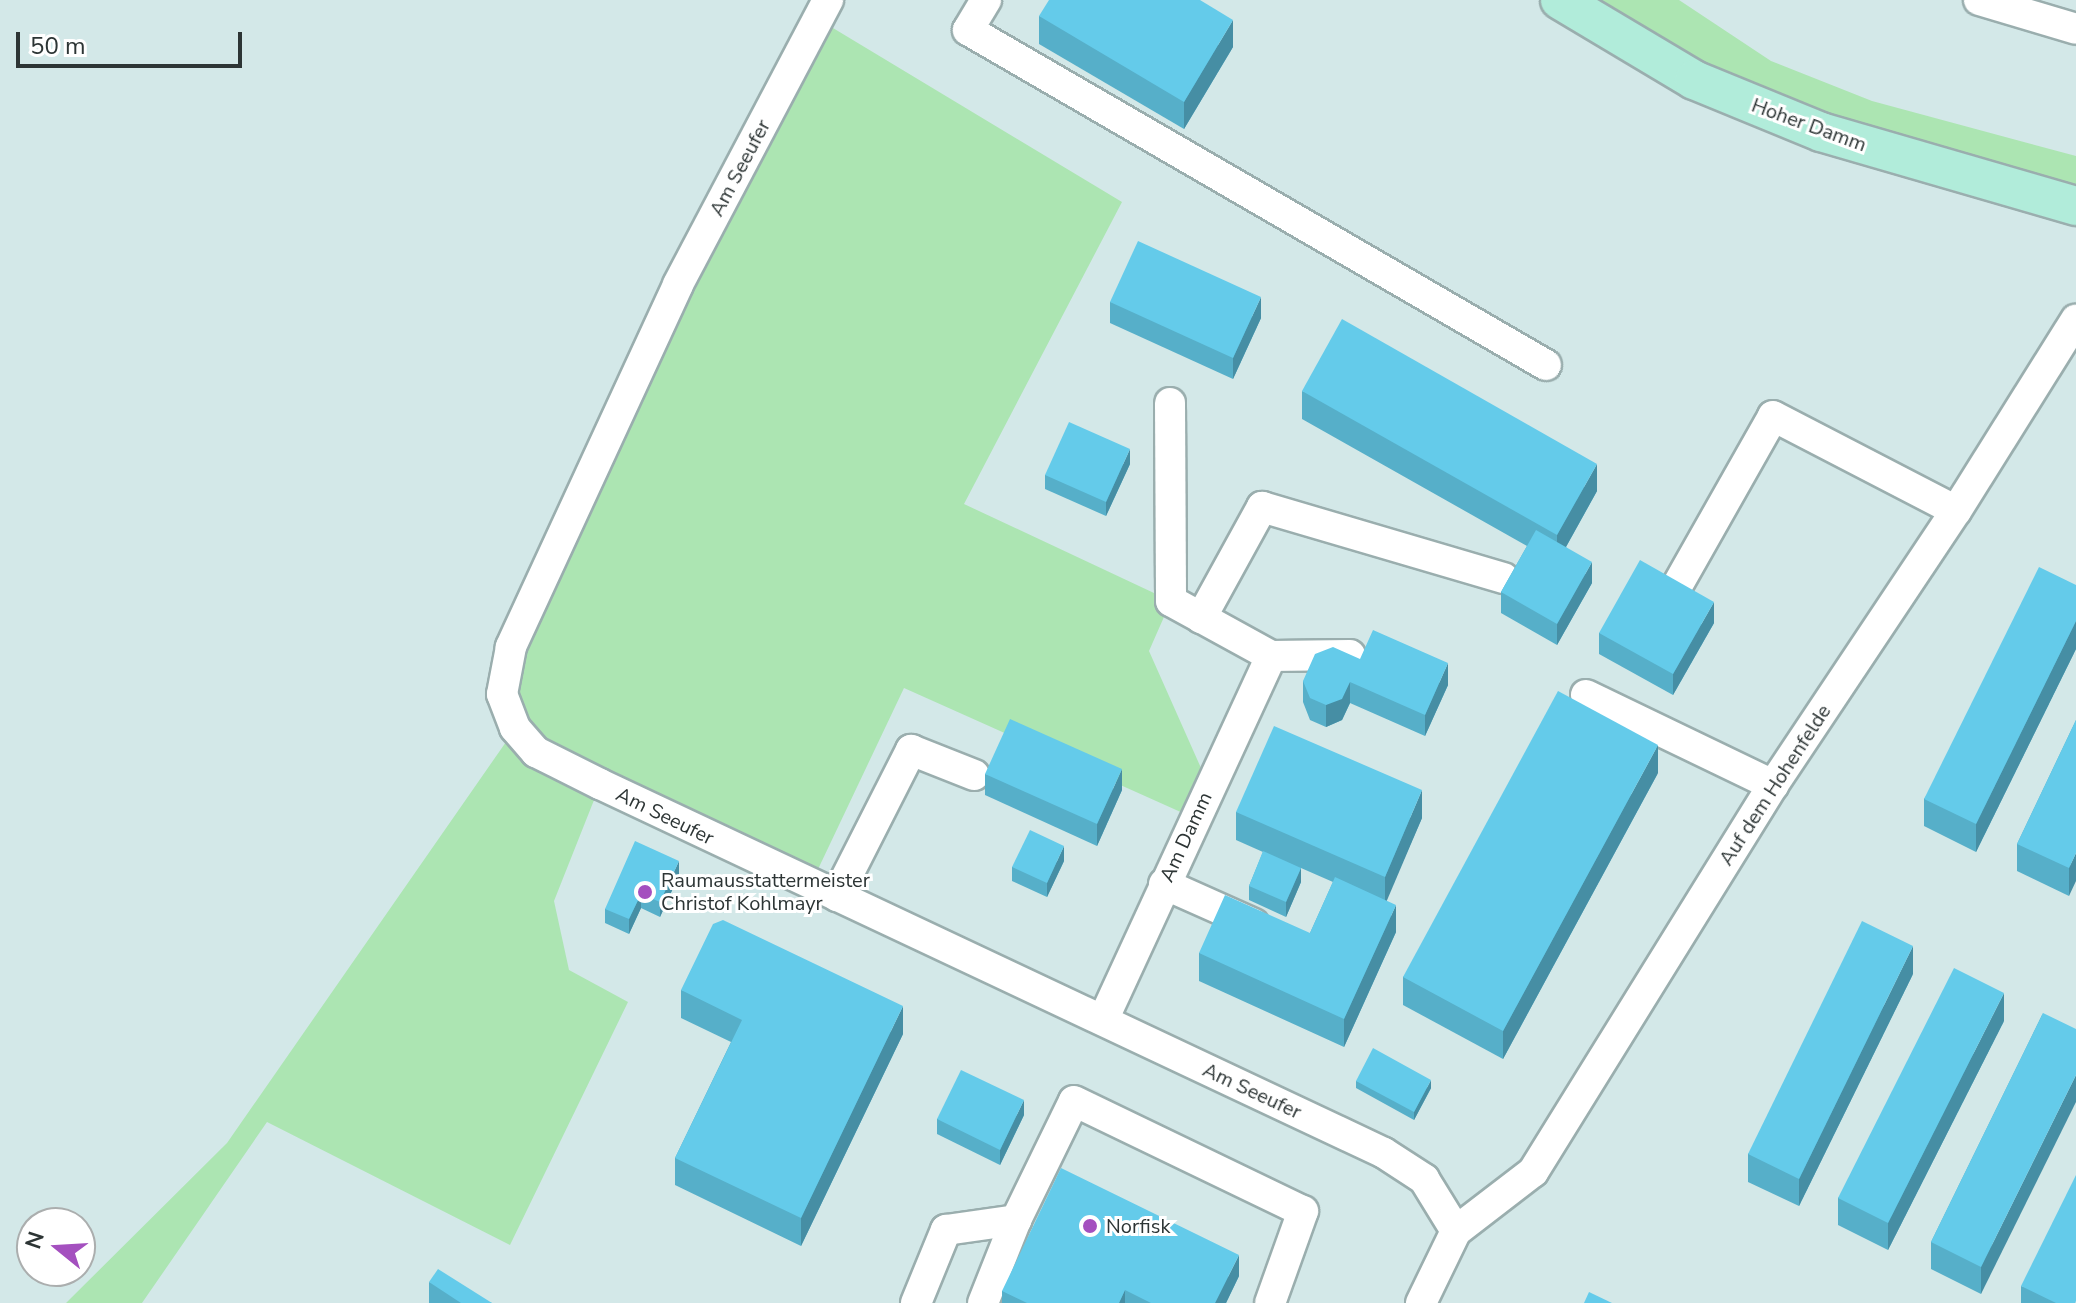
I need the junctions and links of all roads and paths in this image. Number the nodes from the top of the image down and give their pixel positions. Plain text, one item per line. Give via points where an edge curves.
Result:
1 (828, 0) edge
2 (986, 0) edge
3 (1560, 0) edge
4 (1979, 0) edge
5 (2037, 8) edge
6 (2076, 29) edge
7 (2076, 206) edge
8 (2076, 320) edge
9 (1546, 365) dead end
10 (1170, 403) dead end
11 (1956, 511) junction
12 (1504, 578) dead end
13 (1677, 586) edge
14 (1201, 618) junction
15 (1350, 655) edge
16 (1271, 656) junction
17 (1586, 695) dead end
18 (974, 775) dead end
19 (1773, 785) junction
20 (1164, 884) junction
21 (837, 896) junction
22 (1287, 939) edge
23 (1103, 1020) junction
24 (1016, 1220) junction
25 (1456, 1231) junction
26 (916, 1303) edge
27 (983, 1303) edge
28 (1270, 1303) edge
29 (1421, 1303) edge

1 - 21 street, Am Seeufer via 678,285 511,647 502,694 515,728 536,752
2 - 9 street via 968,30
3 - 7 main road, Hoher Damm via 1694,80 1821,132
4 - 5 street
5 - 6 street
8 - 11 street, Auf dem Hohenfelde
10 - 14 street via 1171,601
11 - 13 street via 1773,416
11 - 19 street, Auf dem Hohenfelde
12 - 14 street via 1262,507
14 - 16 street
15 - 16 street
16 - 20 street, Am Damm
17 - 19 street
18 - 21 street via 911,750
19 - 25 street, Auf dem Hohenfelde via 1533,1172
20 - 22 street
20 - 23 street, Am Damm
21 - 23 street, Am Seeufer
23 - 25 street, Am Seeufer via 1384,1153 1424,1179
24 - 26 street via 946,1230
24 - 27 street
24 - 28 street via 1074,1101 1303,1211
25 - 29 street

